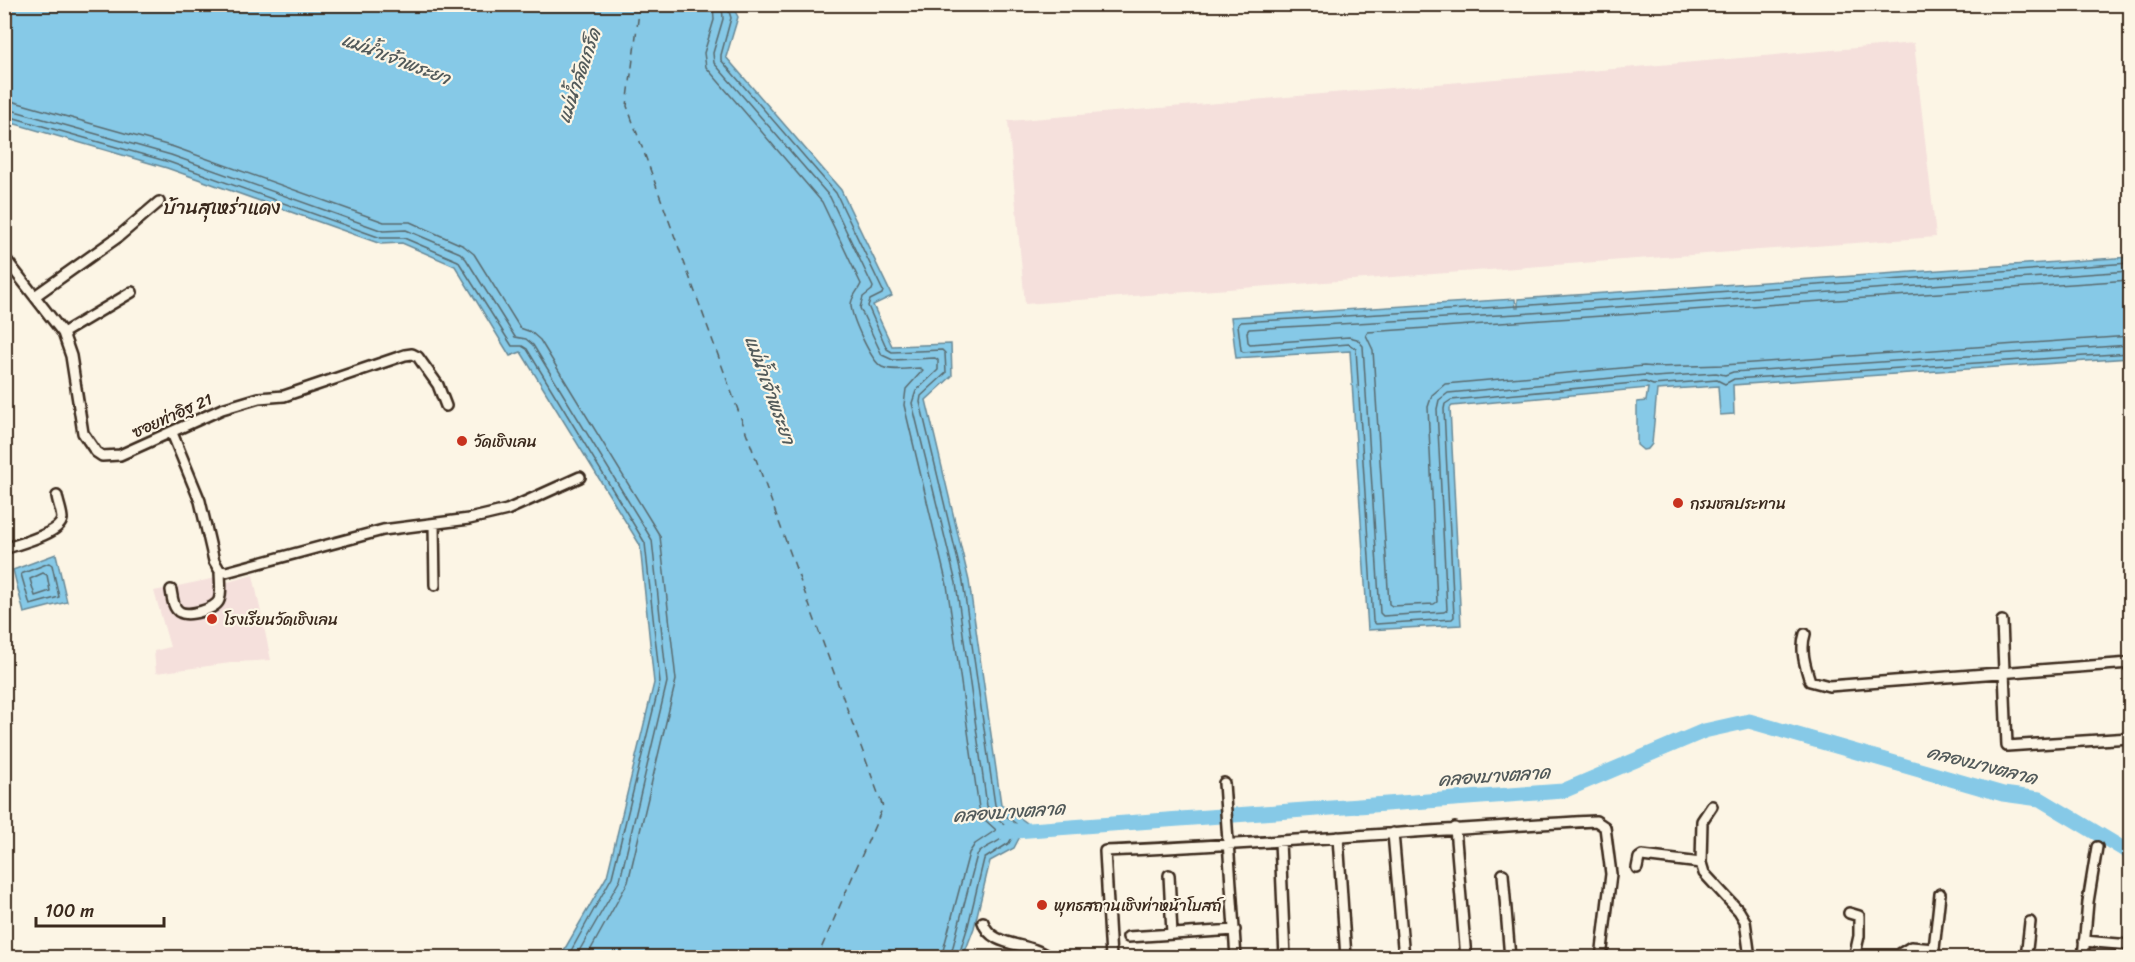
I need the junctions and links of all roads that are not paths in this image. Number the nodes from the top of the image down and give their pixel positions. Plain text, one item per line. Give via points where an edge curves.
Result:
1 (159, 202) dead end
2 (4, 257) edge
3 (132, 292) dead end
4 (35, 296) junction
5 (63, 333) junction
6 (446, 406) dead end
7 (172, 433) junction
8 (580, 477) dead end
9 (57, 496) dead end
10 (434, 524) junction
11 (4, 549) edge
12 (220, 571) junction
13 (435, 585) dead end
14 (171, 590) dead end
15 (2002, 621) dead end
16 (1805, 634) dead end
17 (2130, 663) edge
18 (2006, 671) junction
19 (2130, 738) edge
20 (1224, 783) dead end
21 (1712, 806) dead end
22 (1455, 828) junction
23 (1393, 833) junction
24 (1338, 837) junction
25 (1280, 841) junction
26 (1228, 846) junction
27 (2097, 847) dead end
28 (1701, 863) junction
29 (1638, 868) dead end
30 (1503, 874) dead end
31 (1169, 876) dead end
32 (1940, 894) dead end
33 (1849, 913) dead end
34 (983, 922) dead end
35 (2030, 922) dead end
36 (1235, 930) junction
37 (1172, 934) junction
38 (1128, 937) dead end
39 (2085, 941) junction
40 (2130, 945) edge
41 (1935, 953) edge
42 (1854, 956) edge
43 (1049, 957) edge
44 (1111, 957) edge
45 (1236, 957) edge
46 (1285, 957) edge
47 (1346, 957) edge
48 (1404, 957) edge
49 (1466, 957) edge
50 (1510, 957) edge
51 (1601, 957) edge
52 (1750, 957) edge
53 (2026, 957) edge
54 (2083, 957) edge

1 - 4 street via 118,237
2 - 4 street, ซอยท่าอิฐ 21
3 - 5 street
4 - 5 street, ซอยท่าอิฐ 21
5 - 7 street, ซอยท่าอิฐ 21 via 71,356 83,433 96,452 107,457 120,455
6 - 7 street, ซอยท่าอิฐ 21 via 438,385 412,354 284,396 251,399
7 - 12 street via 200,501 214,561
8 - 10 street via 507,510
9 - 11 street via 62,517 58,527
10 - 12 street via 383,530 235,572
10 - 13 street
12 - 14 street via 219,601 215,606 192,614 180,613
15 - 18 street
16 - 18 street via 1802,643 1810,681 1829,686
17 - 18 street
18 - 19 street via 2007,746
20 - 26 street
21 - 28 street via 1702,821
22 - 23 street
22 - 49 street
22 - 51 street via 1596,821 1605,827 1611,874
23 - 24 street
23 - 48 street
24 - 25 street
24 - 47 street
25 - 26 street
25 - 46 street
26 - 36 street
26 - 44 street via 1105,851
27 - 39 street
28 - 29 street via 1642,856
28 - 52 street via 1704,873 1745,921
30 - 50 street
31 - 37 street
32 - 41 street
33 - 42 street via 1859,916
34 - 43 street via 996,938
35 - 53 street
36 - 37 street
36 - 45 street
37 - 38 street
39 - 40 street
39 - 54 street
41 - 42 street via 1911,947 1898,955

